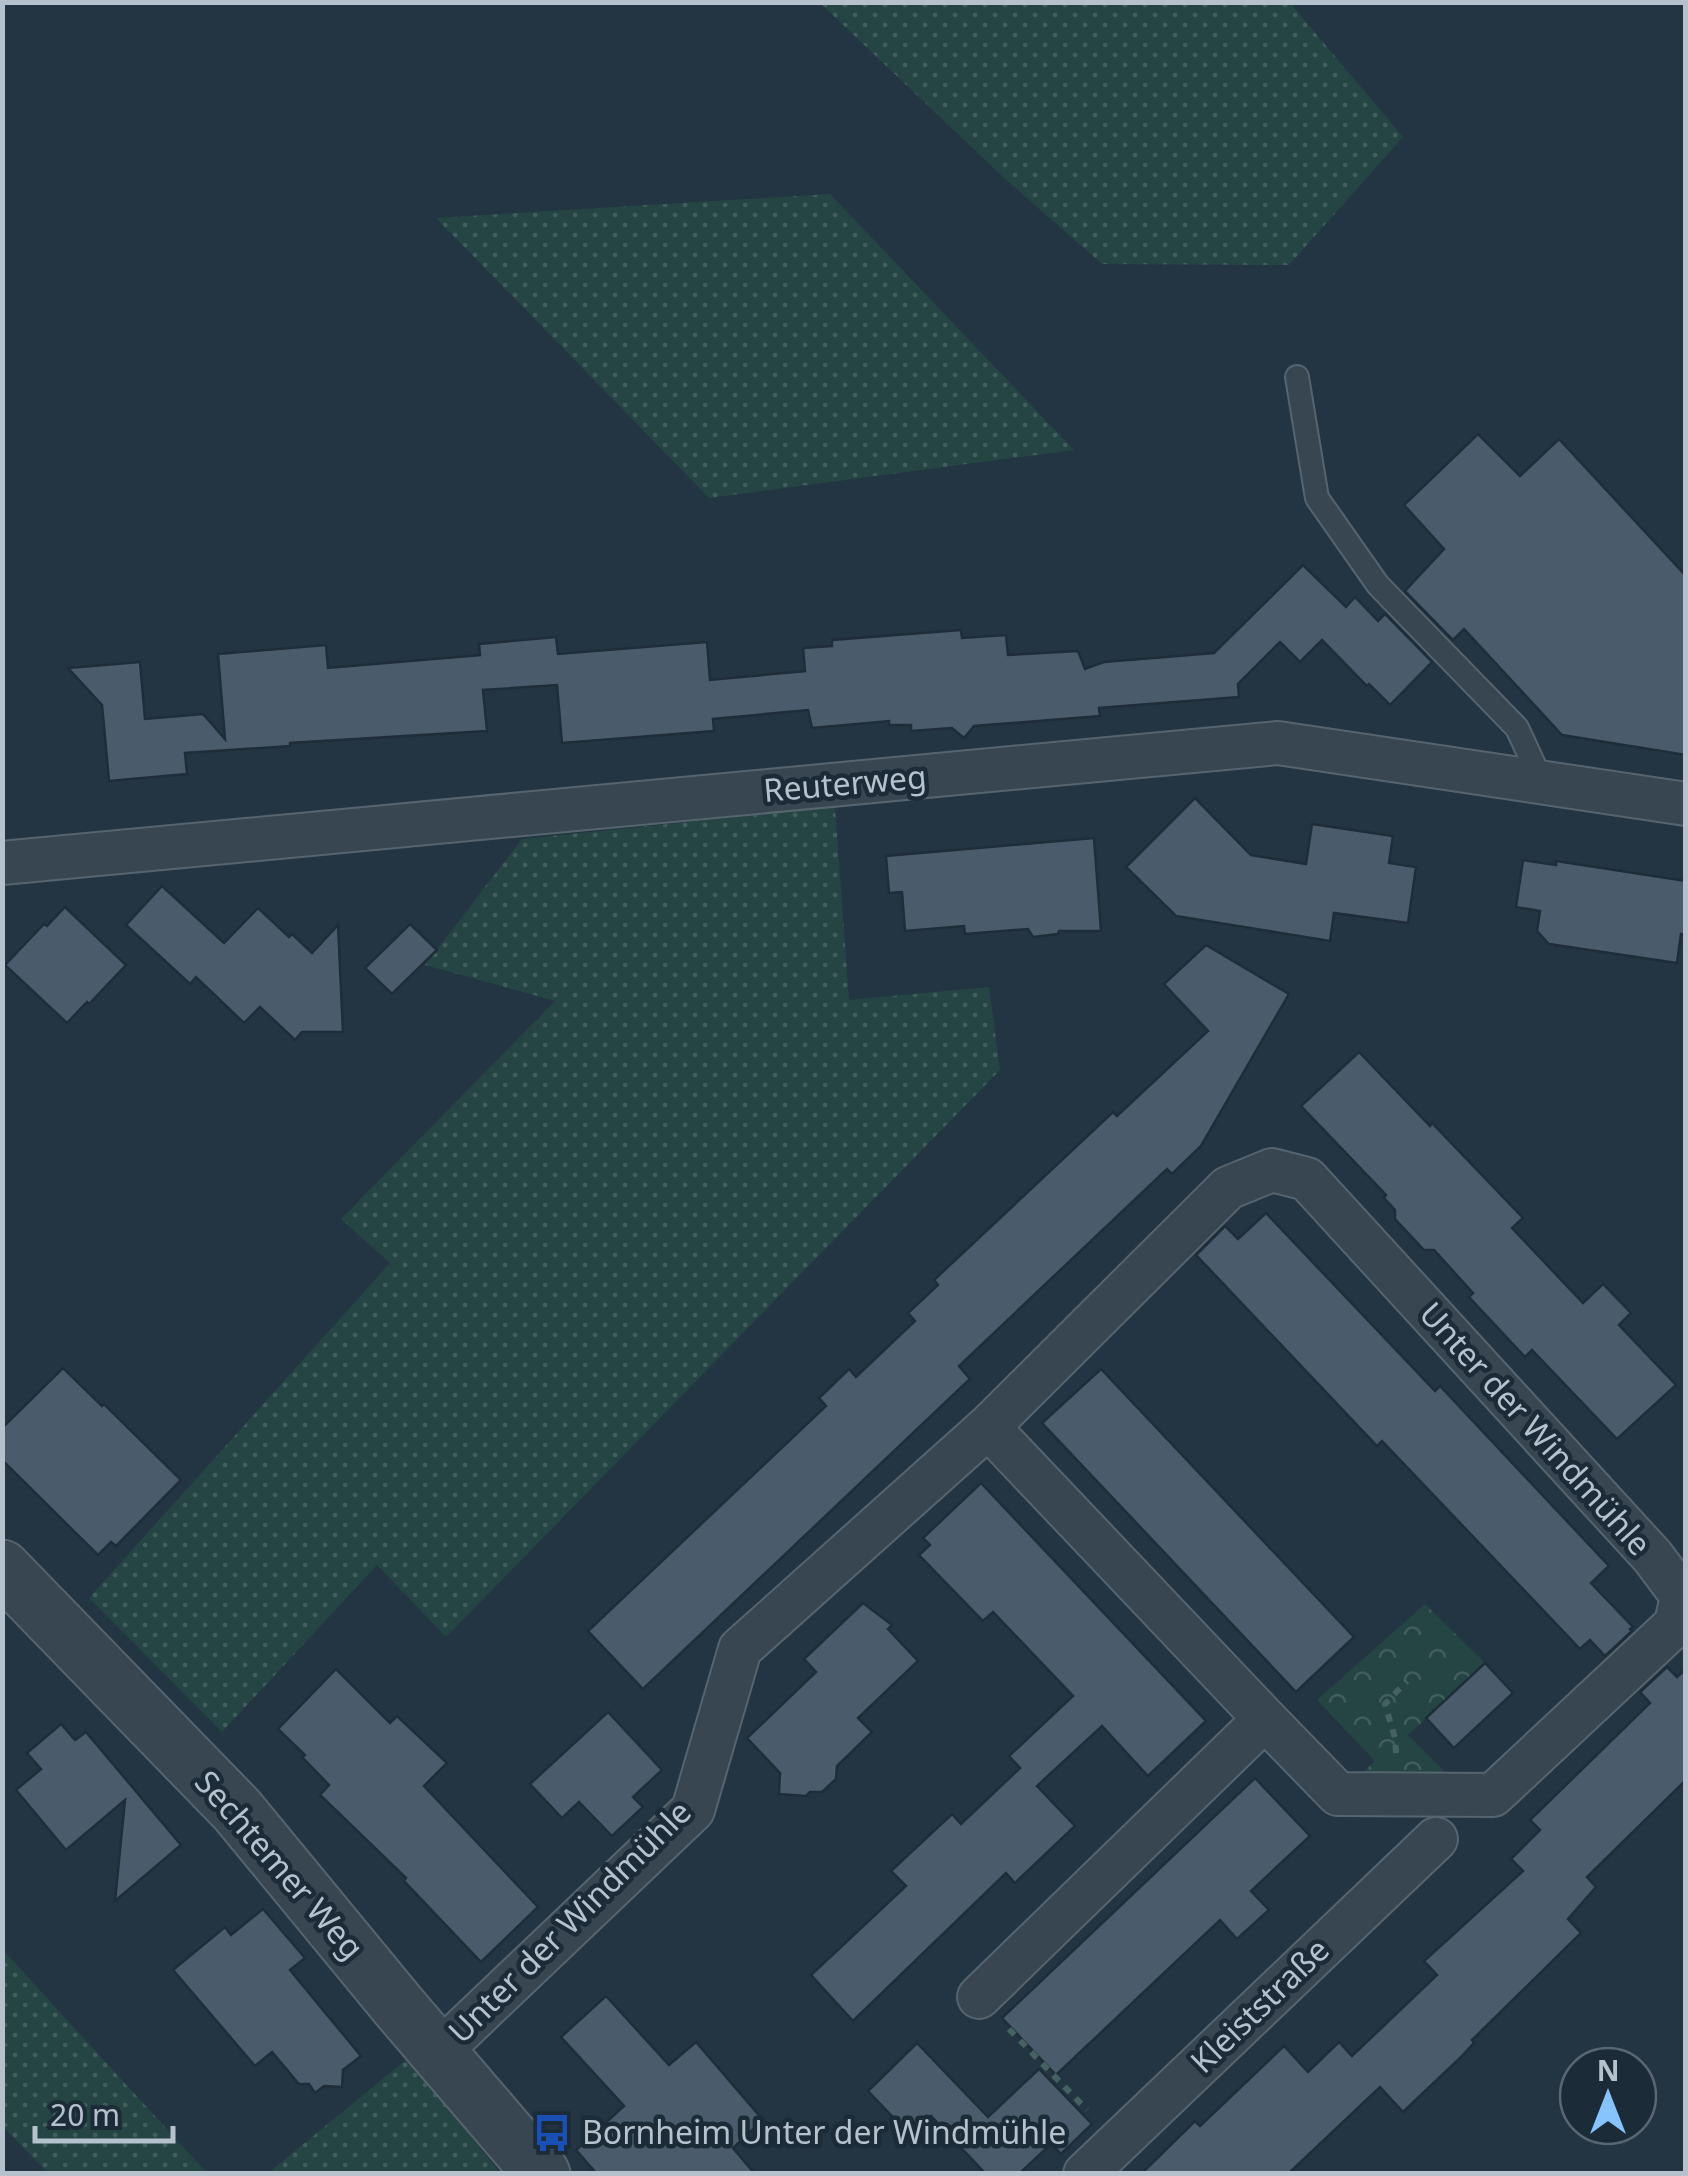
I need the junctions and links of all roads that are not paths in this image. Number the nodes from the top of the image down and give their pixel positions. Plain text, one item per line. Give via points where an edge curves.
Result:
1 (1297, 377) dead end
2 (1542, 782) junction
3 (1686, 804) edge
4 (2, 863) edge
5 (988, 1427) junction
6 (2, 1568) edge
7 (1265, 1719) junction
8 (1436, 1839) dead end
9 (979, 1997) road end
10 (439, 2052) junction
11 (542, 2174) edge
12 (1084, 2174) edge

1 - 2 lane via 1317,498 1378,584 1517,728
2 - 3 street, Reuterweg
2 - 4 street, Reuterweg via 1278,743
5 - 7 street, Unter der Windmühle
5 - 7 street, Unter der Windmühle via 1228,1188 1272,1170 1307,1178 1653,1556 1682,1596 1676,1624 1493,1795 1338,1794
5 - 10 street, Unter der Windmühle via 740,1649 693,1810
6 - 10 street, Sechtemer Weg via 237,1810
7 - 9 street
8 - 12 street, Kleiststraße
10 - 11 street, Sechtemer Weg

